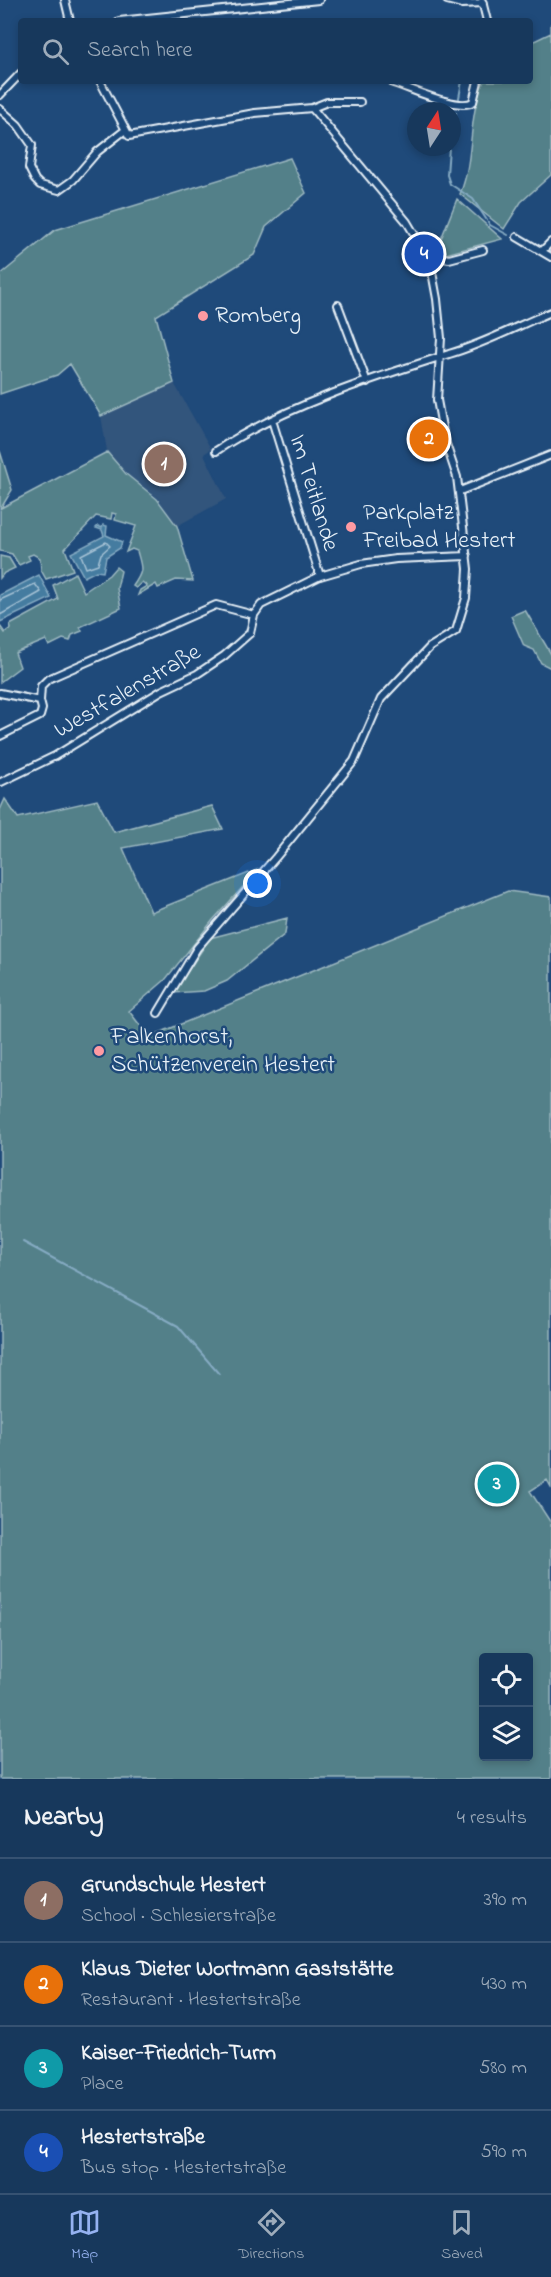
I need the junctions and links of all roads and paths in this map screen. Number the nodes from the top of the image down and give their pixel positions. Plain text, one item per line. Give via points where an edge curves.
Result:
1 (65, 0) edge
2 (319, 0) edge
3 (447, 0) edge
4 (482, 2) edge
5 (69, 18) edge
6 (148, 18) edge
7 (487, 18) edge
8 (18, 76) edge
9 (101, 84) edge
10 (396, 84) edge
11 (477, 84) edge
12 (0, 94) edge
13 (360, 102) dead end
14 (312, 108) junction
15 (0, 109) edge
16 (124, 131) junction
17 (517, 237) dead end
18 (551, 242) edge
19 (483, 250) dead end
20 (542, 251) junction
21 (551, 257) edge
22 (427, 260) junction
23 (338, 305) dead end
24 (551, 312) edge
25 (440, 356) junction
26 (367, 382) junction
27 (272, 420) junction
28 (216, 451) dead end
29 (551, 455) edge
30 (460, 491) junction
31 (467, 556) junction
32 (320, 576) junction
33 (254, 615) junction
34 (0, 693) edge
35 (40, 701) junction
36 (0, 736) edge
37 (1, 782) edge
38 (158, 1013) dead end

1 - 5 street
2 - 6 street
3 - 4 street
4 - 7 street
8 - 12 street
9 - 16 street
10 - 11 street via 469,105
13 - 14 street via 327,102
14 - 16 street via 255,113 133,137
14 - 22 street via 407,222
15 - 16 street via 32,145 29,168 40,185 53,190 65,188 97,152
17 - 20 street
18 - 20 street
19 - 22 street
20 - 21 street
22 - 25 street via 437,298
23 - 26 street
24 - 25 street
25 - 26 street
25 - 30 street via 439,417
26 - 27 street
27 - 28 street
27 - 32 street, Im Teitlande
29 - 30 street
30 - 31 street
31 - 32 street, Westfalenstraße via 396,559
31 - 38 street via 466,598 456,631 430,647 381,699 354,761 197,948
32 - 33 street, Westfalenstraße via 261,605
33 - 35 street, Westfalenstraße via 216,605 48,679 41,686
33 - 37 street, Westfalenstraße via 250,633 197,674 161,691 55,756
34 - 35 street, Westfalenstraße
35 - 36 street, Westfalenstraße via 40,716

